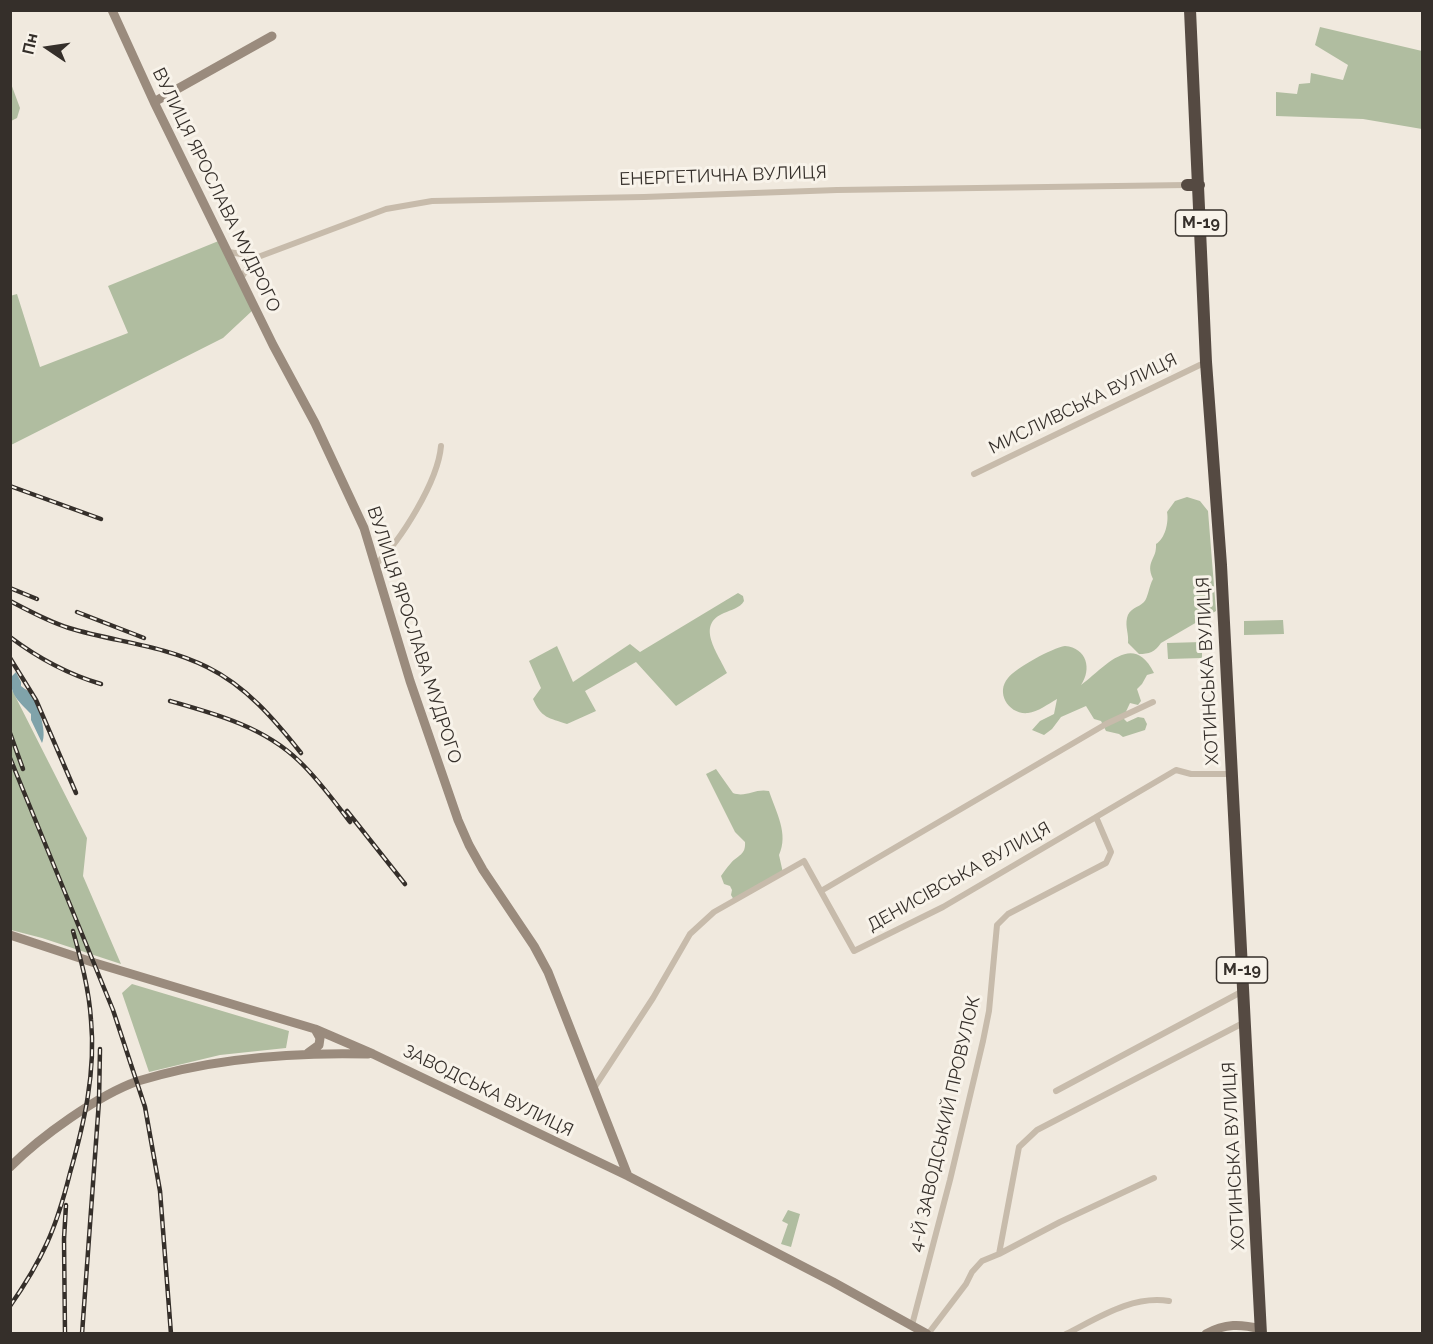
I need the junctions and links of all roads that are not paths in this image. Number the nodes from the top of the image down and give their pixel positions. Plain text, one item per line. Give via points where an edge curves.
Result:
1 (112, 10) edge
2 (1191, 10) edge
3 (272, 36) dead end
4 (154, 102) junction
5 (1193, 185) junction
6 (229, 252) junction
7 (258, 257) junction
8 (241, 278) junction
9 (1206, 362) junction
10 (441, 446) dead end
11 (974, 474) dead end
12 (375, 565) junction
13 (1153, 702) dead end
14 (1232, 774) junction
15 (1096, 817) junction
16 (821, 891) junction
17 (10, 934) edge
18 (1243, 991) junction
19 (1245, 1022) junction
20 (315, 1029) junction
21 (308, 1053) junction
22 (373, 1054) junction
23 (594, 1088) junction
24 (1056, 1092) dead end
25 (10, 1167) edge
26 (628, 1176) junction
27 (1154, 1178) dead end
28 (999, 1254) junction
29 (1169, 1301) dead end
30 (912, 1325) junction
31 (1209, 1332) edge
32 (1260, 1332) edge
33 (928, 1334) edge
34 (1066, 1334) edge

1 - 4 main road, ВУЛИЦЯ ЯРОСЛАВА МУДРОГО
2 - 5 highway, ХОТИНСЬКА ВУЛИЦЯ / М-19
3 - 4 main road
4 - 6 main road, ВУЛИЦЯ ЯРОСЛАВА МУДРОГО
5 - 7 street, ЕНЕРГЕТИЧНА ВУЛИЦЯ via 856,189 432,201 386,209
5 - 9 highway, ХОТИНСЬКА ВУЛИЦЯ / М-19
6 - 7 street
6 - 8 main road, ВУЛИЦЯ ЯРОСЛАВА МУДРОГО
7 - 8 street
8 - 12 main road, ВУЛИЦЯ ЯРОСЛАВА МУДРОГО via 359,517
9 - 11 street, МИСЛИВСЬКА ВУЛИЦЯ
9 - 14 highway, ХОТИНСЬКА ВУЛИЦЯ / М-19
10 - 12 street via 440,459 414,512 388,553
12 - 23 main road, ВУЛИЦЯ ЯРОСЛАВА МУДРОГО via 458,820 483,870 548,972
13 - 16 street via 1106,724
14 - 15 street, ДЕНИСІВСЬКА ВУЛИЦЯ via 1176,770
14 - 18 highway, ХОТИНСЬКА ВУЛИЦЯ / М-19
15 - 16 street, ДЕНИСІВСЬКА ВУЛИЦЯ via 943,907 854,951
15 - 30 street, 4-Й ЗАВОДСЬКИЙ ПРОВУЛОК via 1111,852 1106,864 1008,914 997,925 983,1041
16 - 23 street, ДЕНИСІВСЬКА ВУЛИЦЯ via 804,861 714,912 690,934
17 - 20 main road, ЗАВОДСЬКА ВУЛИЦЯ
18 - 19 highway, ХОТИНСЬКА ВУЛИЦЯ / М-19
18 - 24 street
19 - 28 street via 1027,1138 1019,1147
19 - 32 highway, ХОТИНСЬКА ВУЛИЦЯ / М-19
20 - 21 main road via 319,1045
20 - 22 main road, ЗАВОДСЬКА ВУЛИЦЯ
21 - 22 main road
21 - 25 main road via 212,1063 138,1082 61,1125
22 - 26 main road, ЗАВОДСЬКА ВУЛИЦЯ
23 - 26 main road, ВУЛИЦЯ ЯРОСЛАВА МУДРОГО
26 - 30 main road, ЗАВОДСЬКА ВУЛИЦЯ
27 - 28 street
28 - 33 street via 982,1261 972,1272
29 - 34 street via 1126,1304
30 - 33 main road, ЗАВОДСЬКА ВУЛИЦЯ
31 - 32 main road via 1226,1325 1248,1326

